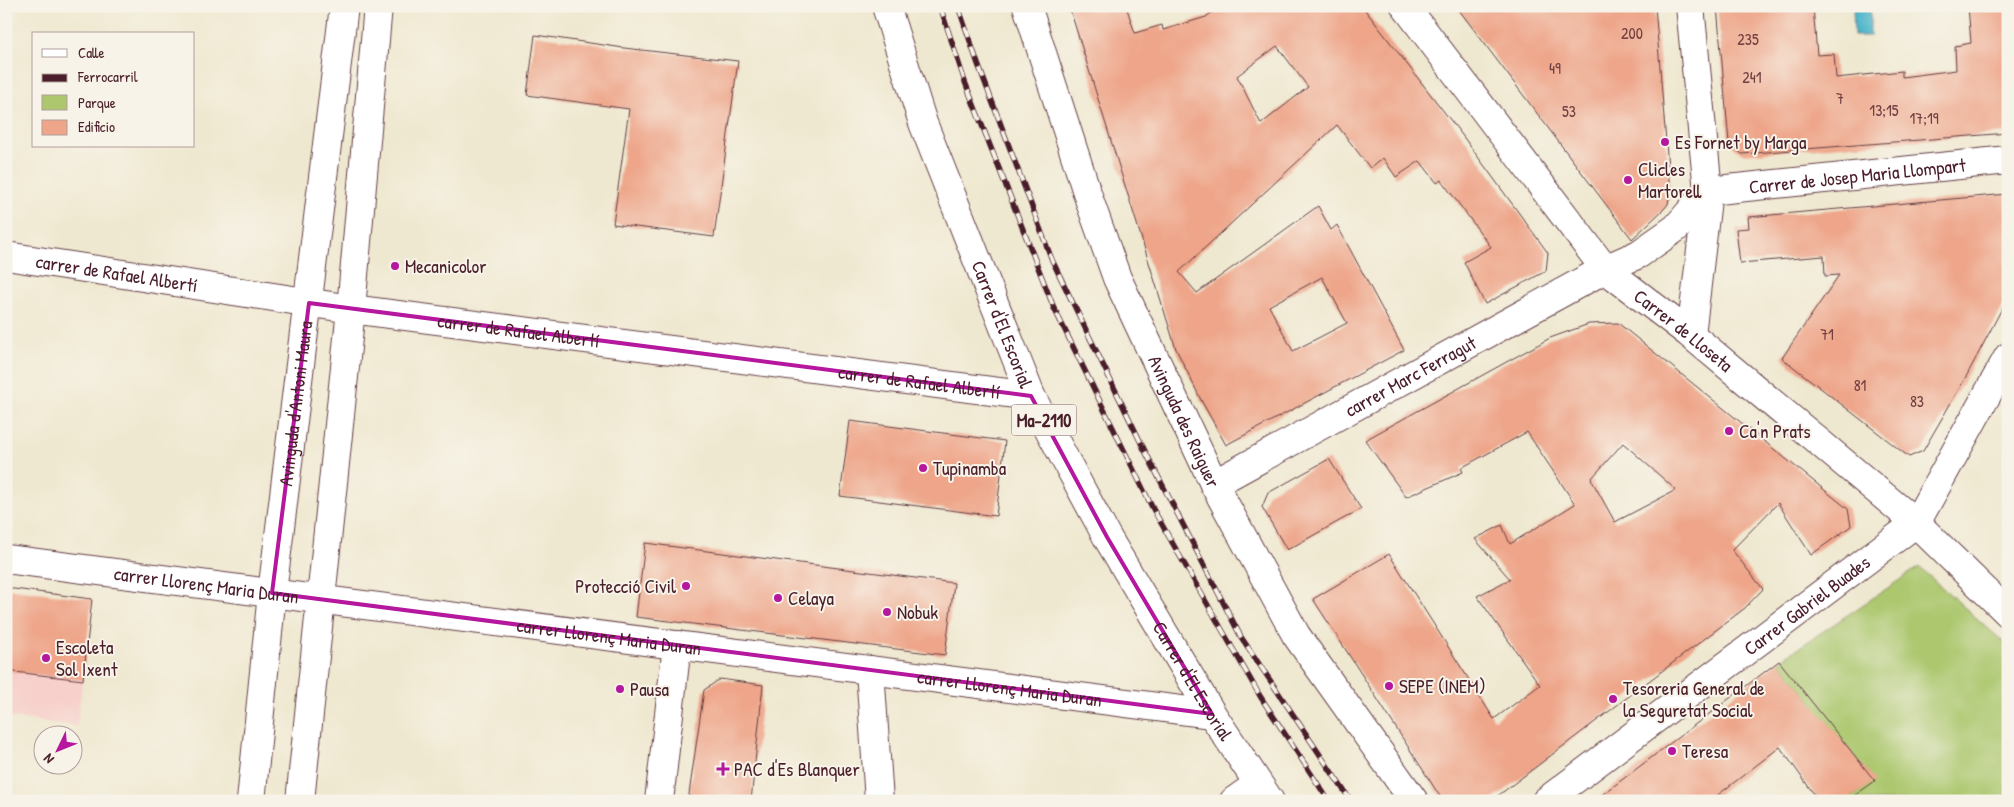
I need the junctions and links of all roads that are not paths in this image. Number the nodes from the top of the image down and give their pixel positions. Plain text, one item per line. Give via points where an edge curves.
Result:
1 (344, 6) edge
2 (378, 6) edge
3 (886, 6) edge
4 (1027, 6) edge
5 (1405, 6) edge
6 (1690, 6) edge
7 (2008, 160) edge
8 (1708, 191) junction
9 (6, 256) edge
10 (1605, 269) junction
11 (309, 303) junction
12 (351, 309) junction
13 (1691, 335) junction
14 (2008, 358) edge
15 (1031, 396) junction
16 (1214, 484) junction
17 (1916, 523) junction
18 (6, 559) edge
19 (272, 593) junction
20 (322, 599) junction
21 (2008, 613) edge
22 (677, 645) junction
23 (870, 670) junction
24 (1212, 714) junction
25 (1264, 792) edge
26 (251, 801) edge
27 (300, 801) edge
28 (659, 801) edge
29 (879, 801) edge
30 (1234, 801) edge
31 (1414, 801) edge
32 (1546, 801) edge

1 - 11 street, Avinguda d'Antoni Maura
2 - 12 street
3 - 15 street, Carrer d'El Escorial / Ma-2110 via 923,123
4 - 16 street, Avinguda des Raiguer via 1117,278
5 - 10 street, Carrer de Lloseta
6 - 8 street
7 - 8 street, Carrer de Josep Maria Llompart
8 - 10 street, carrer Marc Ferragut via 1676,228 1639,254
8 - 13 street
9 - 11 street, carrer de Rafael Albertí
10 - 13 street, Carrer de Lloseta
10 - 16 street, carrer Marc Ferragut
11 - 12 street, carrer de Rafael Albertí
11 - 19 street, Avinguda d'Antoni Maura
12 - 15 street, carrer de Rafael Albertí
12 - 20 street
13 - 17 street, Carrer de Lloseta
14 - 17 street, Carrer Gabriel Buades
15 - 24 street, Carrer d'El Escorial / Ma-2110 via 1107,537
16 - 31 street, Avinguda des Raiguer via 1296,635
17 - 21 street, Carrer de Lloseta
17 - 32 street, Carrer Gabriel Buades
18 - 19 street, carrer Llorenç Maria Duran
19 - 20 street, carrer Llorenç Maria Duran
19 - 26 street, Avinguda d'Antoni Maura
20 - 22 street, carrer Llorenç Maria Duran
20 - 27 street
22 - 23 street, carrer Llorenç Maria Duran
22 - 28 street
23 - 24 street, carrer Llorenç Maria Duran
23 - 29 street
24 - 25 street, Carrer d'El Escorial / Ma-2110
25 - 30 street

